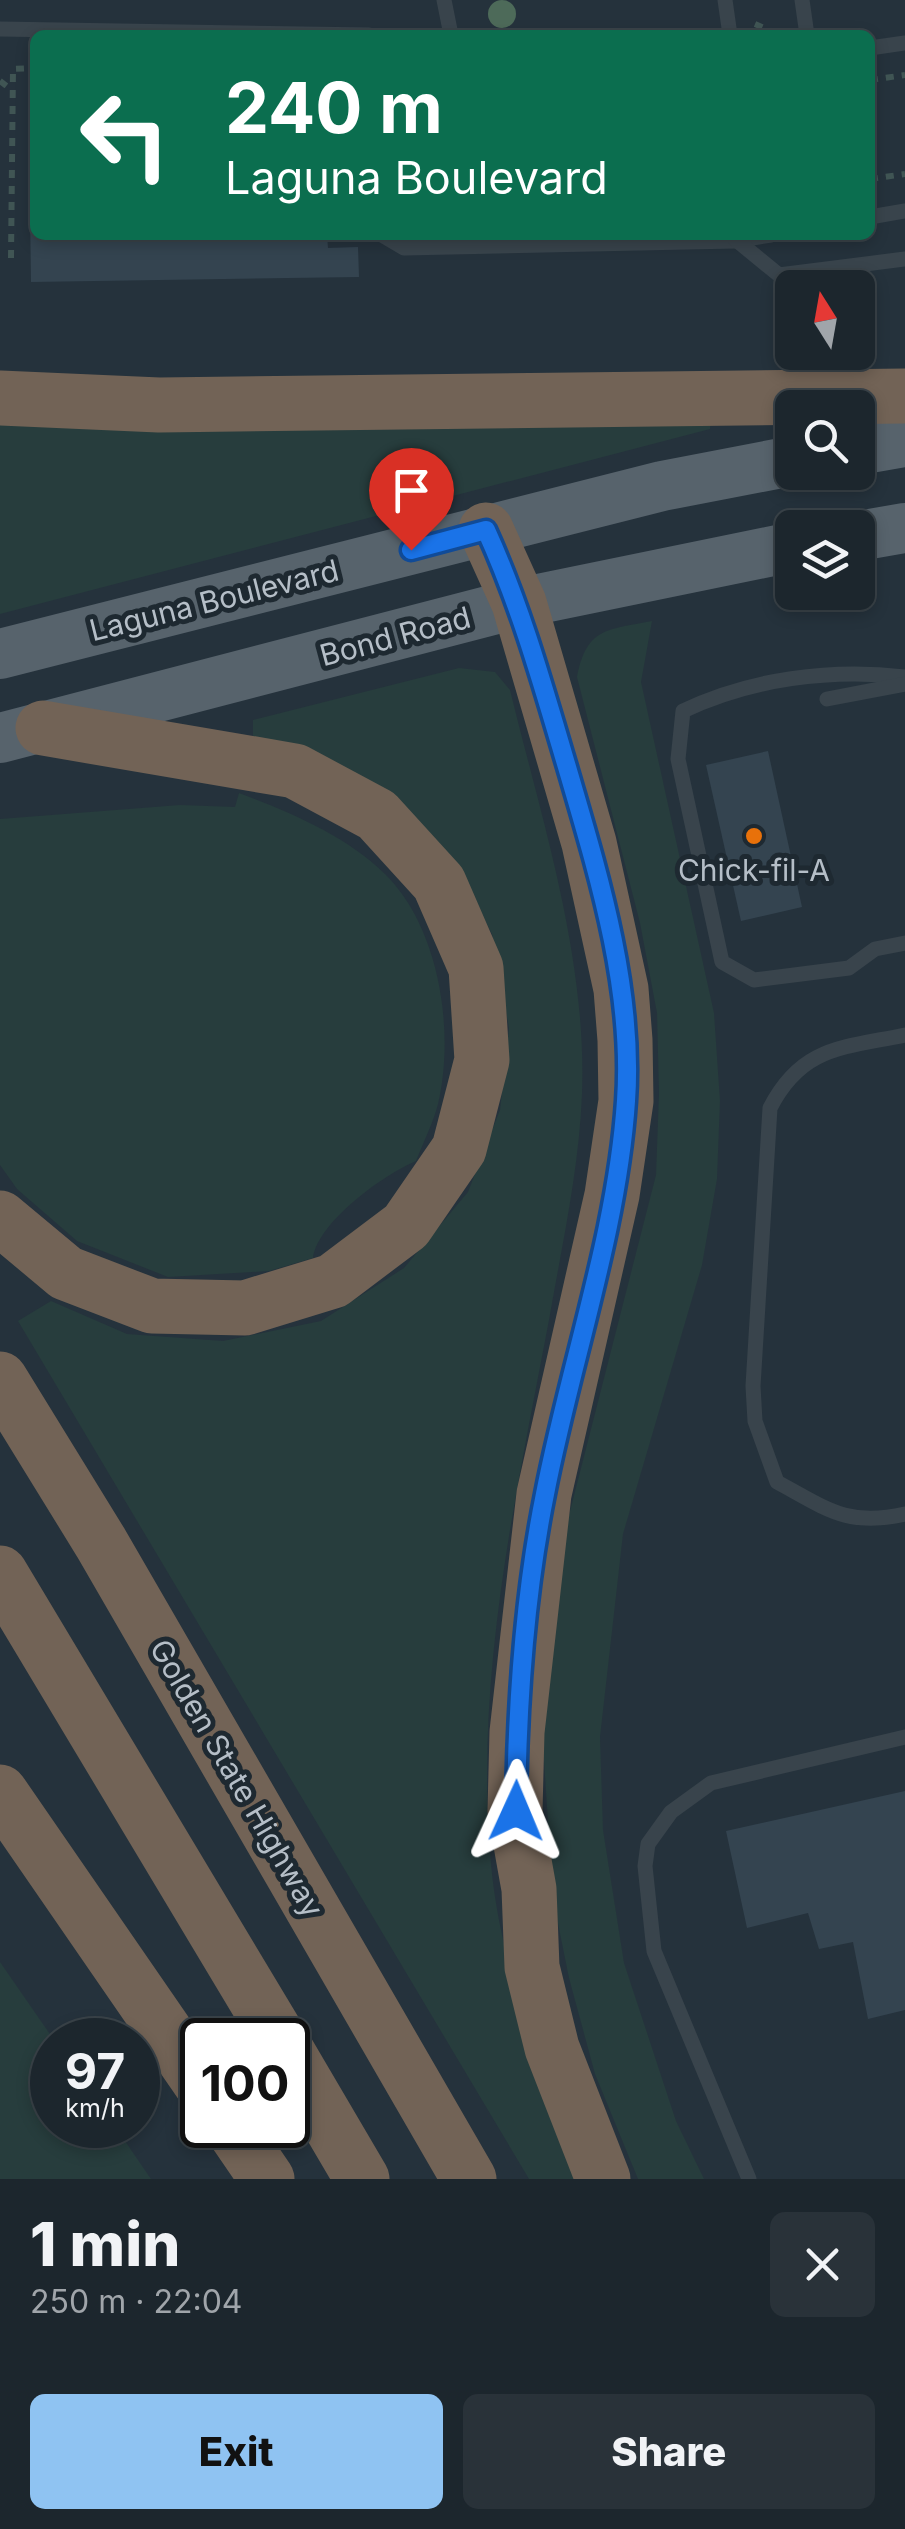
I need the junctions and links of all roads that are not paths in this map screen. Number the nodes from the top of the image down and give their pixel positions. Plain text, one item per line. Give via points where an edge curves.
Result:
1 (444, 0) edge
2 (724, 0) edge
3 (802, 0) edge
4 (0, 29) edge
5 (61, 30) edge
6 (450, 30) edge
7 (729, 30) edge
8 (806, 30) edge
9 (905, 43) edge
10 (875, 47) edge
11 (905, 211) edge
12 (875, 217) edge
13 (390, 240) edge
14 (669, 240) edge
15 (737, 240) edge
16 (905, 259) edge
17 (905, 396) edge
18 (0, 398) edge
19 (905, 442) edge
20 (875, 447) edge
21 (775, 464) edge
22 (905, 528) edge
23 (486, 530) junction
24 (875, 533) edge
25 (775, 550) edge
26 (520, 603) junction
27 (0, 654) edge
28 (905, 681) edge
29 (827, 699) dead end
30 (22, 733) edge
31 (905, 943) edge
32 (905, 1035) edge
33 (0, 1218) edge
34 (0, 1379) edge
35 (905, 1514) edge
36 (0, 1573) edge
37 (905, 1737) edge
38 (0, 1792) edge
39 (267, 2018) edge
40 (180, 2053) edge
41 (310, 2090) edge
42 (246, 2148) edge
43 (267, 2179) edge
44 (362, 2179) edge
45 (469, 2179) edge
46 (603, 2179) edge
47 (749, 2179) edge

1 - 6 lane
2 - 7 lane
3 - 8 lane
4 - 5 lane
9 - 10 lane
11 - 12 lane
13 - 14 lane via 404,248
15 - 16 lane via 779,274
17 - 18 highway via 159,406
19 - 20 main road
21 - 23 main road
22 - 24 main road
23 - 26 highway
23 - 27 main road, Laguna Boulevard
25 - 26 main road, Bond Road
26 - 30 main road, Bond Road
26 - 46 highway via 589,844 621,989 625,1040 624,1120 544,1494 516,1732 516,1811 532,1967 552,2048
28 - 29 lane
28 - 31 lane via 854,671 724,691 682,711 678,759 722,962 754,980 849,968 875,949
30 - 33 highway via 296,771 377,815 438,883 476,968 482,1060 458,1149 406,1226 333,1281 245,1308 152,1306 66,1273
32 - 35 lane via 824,1051 794,1069 770,1108 753,1386 754,1421 777,1482 845,1518 871,1522
34 - 45 highway, Golden State Highway
36 - 39 highway
37 - 47 lane via 711,1784 671,1812 648,1844 644,1866 654,1950
38 - 40 highway
41 - 44 highway
42 - 43 highway

